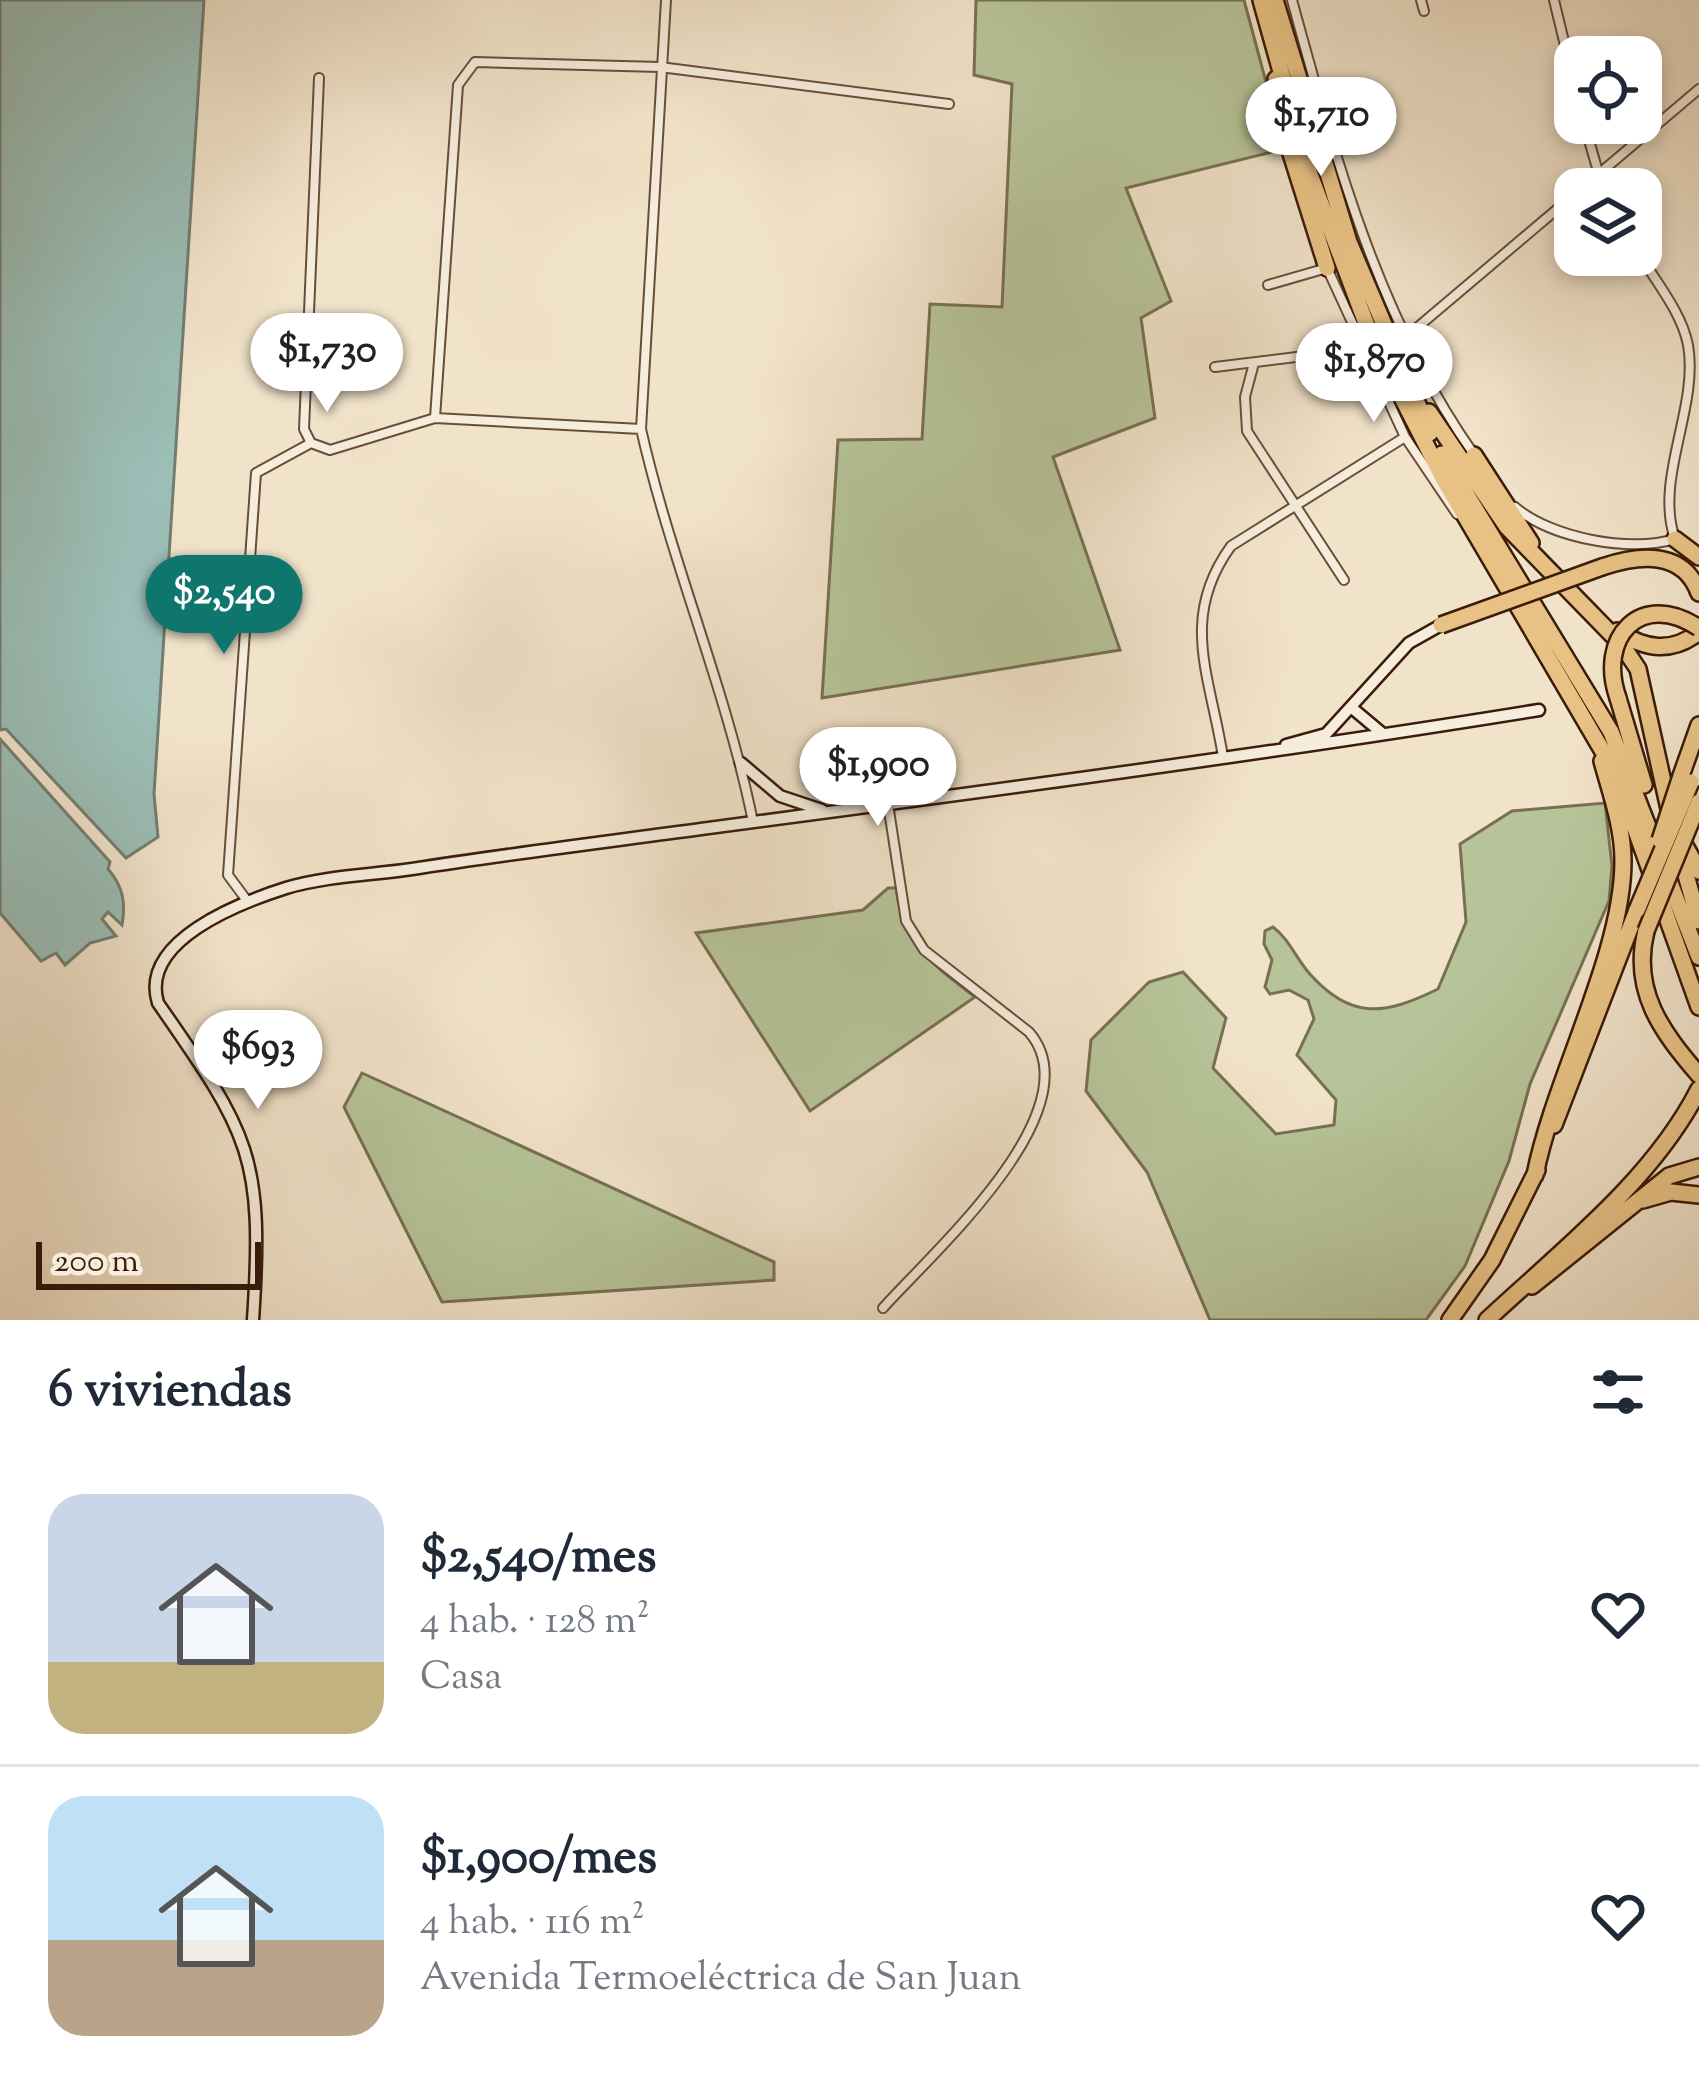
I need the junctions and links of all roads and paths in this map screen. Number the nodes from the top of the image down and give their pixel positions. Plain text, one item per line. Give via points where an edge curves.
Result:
1 (666, 0) edge
2 (1262, 0) edge
3 (1275, 0) edge
4 (1292, 0) edge
5 (1554, 0) edge
6 (1563, 36) edge
7 (1276, 58) junction
8 (661, 67) junction
9 (319, 78) dead end
10 (1699, 89) edge
11 (949, 104) dead end
12 (1605, 168) edge
13 (1554, 212) edge
14 (1327, 268) junction
15 (1652, 276) edge
16 (1268, 285) dead end
17 (1406, 337) junction
18 (1361, 349) junction
19 (1254, 363) junction
20 (1215, 367) dead end
21 (1407, 388) junction
22 (436, 418) junction
23 (641, 429) junction
24 (1405, 436) junction
25 (311, 443) junction
26 (1474, 455) junction
27 (1295, 507) junction
28 (1675, 539) junction
29 (1483, 544) junction
30 (1699, 548) edge
31 (1699, 557) edge
32 (1544, 566) junction
33 (1343, 580) dead end
34 (1699, 593) edge
35 (1699, 610) edge
36 (1599, 620) junction
37 (1441, 625) joint
38 (1699, 630) edge
39 (1654, 647) junction
40 (1352, 708) junction
41 (1540, 710) dead end
42 (1699, 725) edge
43 (1594, 729) junction
44 (1383, 734) junction
45 (1265, 751) junction
46 (1223, 757) junction
47 (741, 763) junction
48 (1699, 765) edge
49 (1686, 779) junction
50 (1699, 802) edge
51 (888, 804) junction
52 (1643, 806) junction
53 (832, 812) junction
54 (1671, 819) junction
55 (753, 822) junction
56 (1699, 871) edge
57 (248, 902) junction
58 (1699, 921) edge
59 (1699, 957) edge
60 (1699, 1007) edge
61 (1699, 1075) edge
62 (1699, 1089) edge
63 (1699, 1167) edge
64 (1534, 1175) junction
65 (1699, 1195) edge
66 (1634, 1203) junction
67 (1513, 1296) junction
68 (884, 1308) dead end
69 (253, 1320) edge
70 (1450, 1320) edge
71 (1487, 1320) edge

1 - 8 street
2 - 7 highway
3 - 21 highway via 1323,170
4 - 17 street via 1338,162
5 - 6 street
7 - 14 highway via 1287,141
7 - 29 highway via 1372,340
8 - 11 street
8 - 22 street via 466,68 458,85
8 - 23 street
9 - 25 street via 304,429
10 - 12 street
13 - 17 street
14 - 16 street
14 - 18 street
15 - 28 street via 1689,350 1671,502
17 - 26 street
18 - 19 street
18 - 24 street
19 - 20 street
19 - 27 street via 1247,431
21 - 32 highway
21 - 52 highway via 1611,732
22 - 23 street
22 - 25 street via 330,450
23 - 47 street
24 - 27 street
24 - 29 street via 1443,499
25 - 57 street via 256,473 228,875
26 - 28 street via 1517,509 1542,525 1627,542
26 - 32 highway
27 - 33 street
27 - 46 street via 1232,546 1200,607
28 - 30 highway
28 - 31 highway
29 - 43 highway
32 - 36 highway
34 - 37 highway, bridge via 1689,575 1658,558 1633,557
35 - 39 highway via 1682,638
36 - 39 highway
36 - 54 highway via 1643,680
37 - 40 street via 1409,643
38 - 39 highway via 1675,646
38 - 52 highway, bridge via 1666,614 1646,616 1614,643 1610,666
40 - 44 street
40 - 45 street via 1327,734
41 - 44 street
42 - 49 highway
43 - 60 highway
43 - 64 highway via 1622,837 1622,885
44 - 45 street
45 - 46 street
46 - 51 street
47 - 53 street via 780,796
47 - 55 street
48 - 49 highway
49 - 64 highway, bridge
50 - 61 highway, bridge via 1646,931 1641,970 1649,1003
51 - 53 street
51 - 68 street via 906,921 923,950 1029,1032 1039,1044 1042,1075 1020,1154
52 - 59 highway
53 - 55 street
54 - 56 highway
54 - 58 highway
55 - 57 street via 291,887
57 - 69 street via 174,947 153,983 247,1144 257,1186
62 - 67 highway via 1646,1165
63 - 66 highway via 1669,1176
64 - 70 highway via 1492,1260
65 - 66 highway via 1671,1192
66 - 67 highway via 1552,1275
67 - 71 highway

